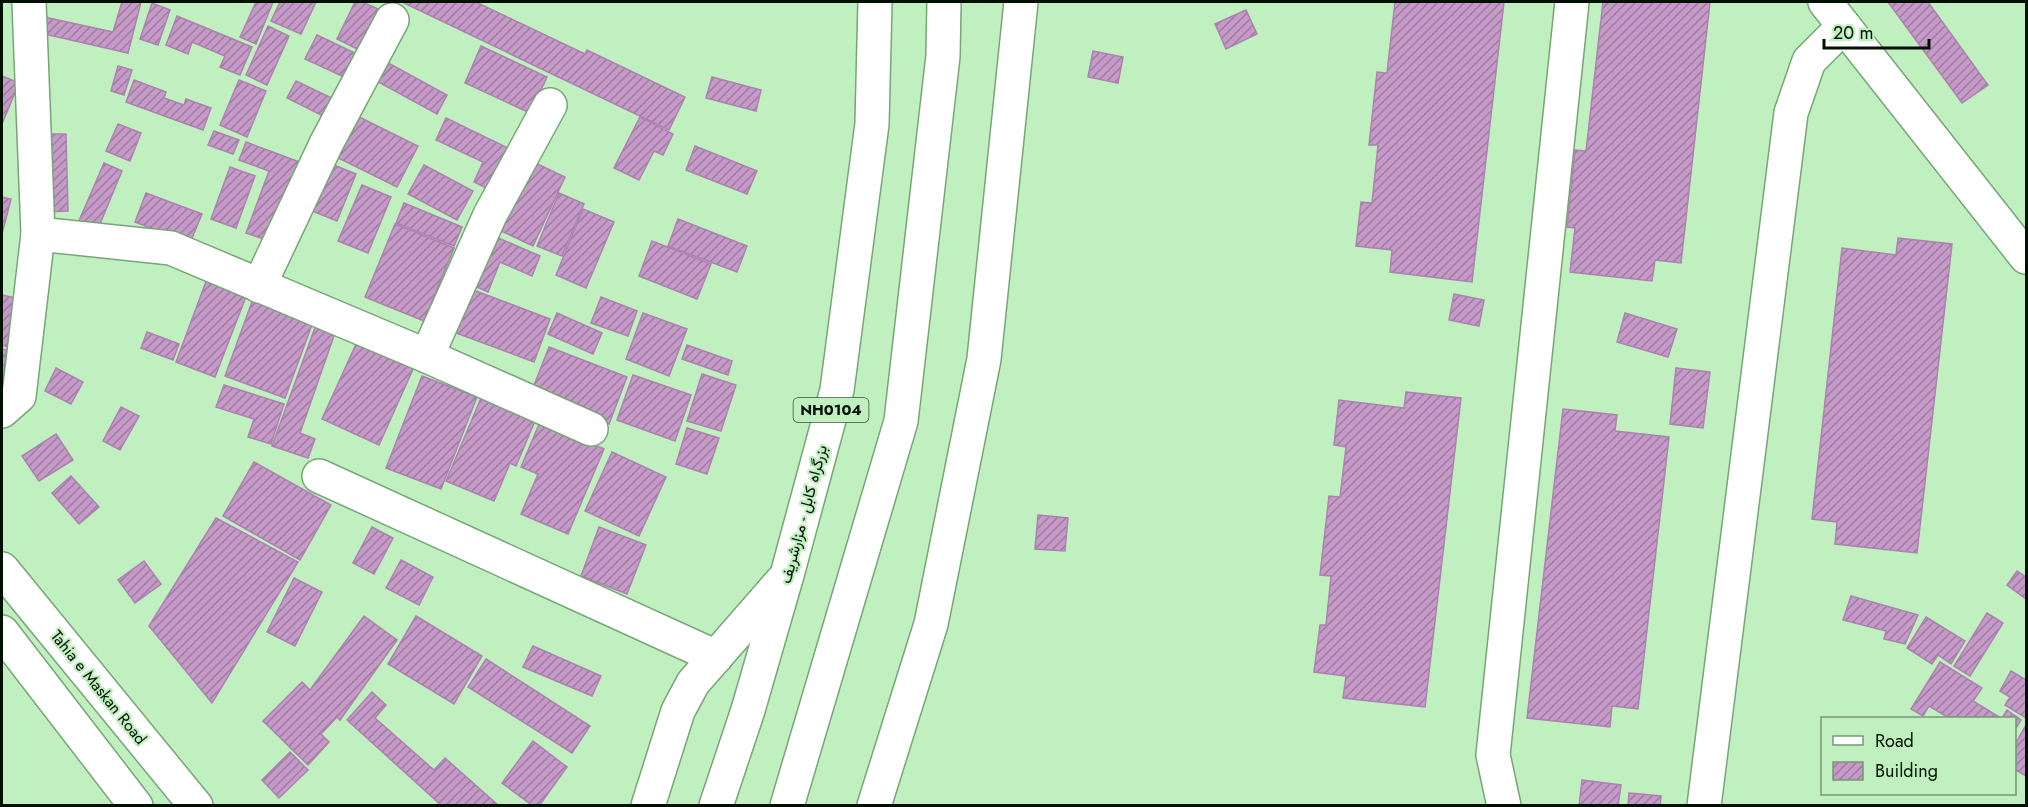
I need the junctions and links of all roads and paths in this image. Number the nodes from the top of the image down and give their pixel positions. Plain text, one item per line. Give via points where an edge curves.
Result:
1 (29, 2) edge
2 (875, 2) edge
3 (944, 2) edge
4 (1021, 2) edge
5 (1572, 2) edge
6 (1834, 14) edge
7 (392, 20) dead end
8 (550, 105) dead end
9 (38, 234) junction
10 (2026, 257) edge
11 (259, 286) junction
12 (427, 356) junction
13 (2, 411) edge
14 (591, 429) dead end
15 (319, 476) dead end
16 (2, 569) edge
17 (787, 575) junction
18 (2, 632) edge
19 (716, 657) junction
20 (136, 806) edge
21 (196, 806) edge
22 (648, 806) edge
23 (717, 806) edge
24 (787, 806) edge
25 (874, 806) edge
26 (1504, 806) edge
27 (1704, 806) edge

1 - 9 main road
2 - 17 main road, بزرگراه کابل - مزارشریف / NH0104 via 872,124 837,390
3 - 24 main road via 944,56 901,420
4 - 25 main road via 984,360 931,624
5 - 26 main road via 1493,755
6 - 10 main road
6 - 27 main road via 1809,61 1791,113
7 - 11 main road via 326,144
8 - 12 main road via 490,215
9 - 11 main road via 171,248
9 - 13 main road via 19,396
11 - 12 main road
12 - 14 main road
15 - 19 main road
16 - 21 main road, Tahia e Maskan Road
17 - 19 main road
17 - 23 main road, بزرگراه کابل - مزارشریف / NH0104
18 - 20 main road
19 - 22 main road via 693,683 678,711

